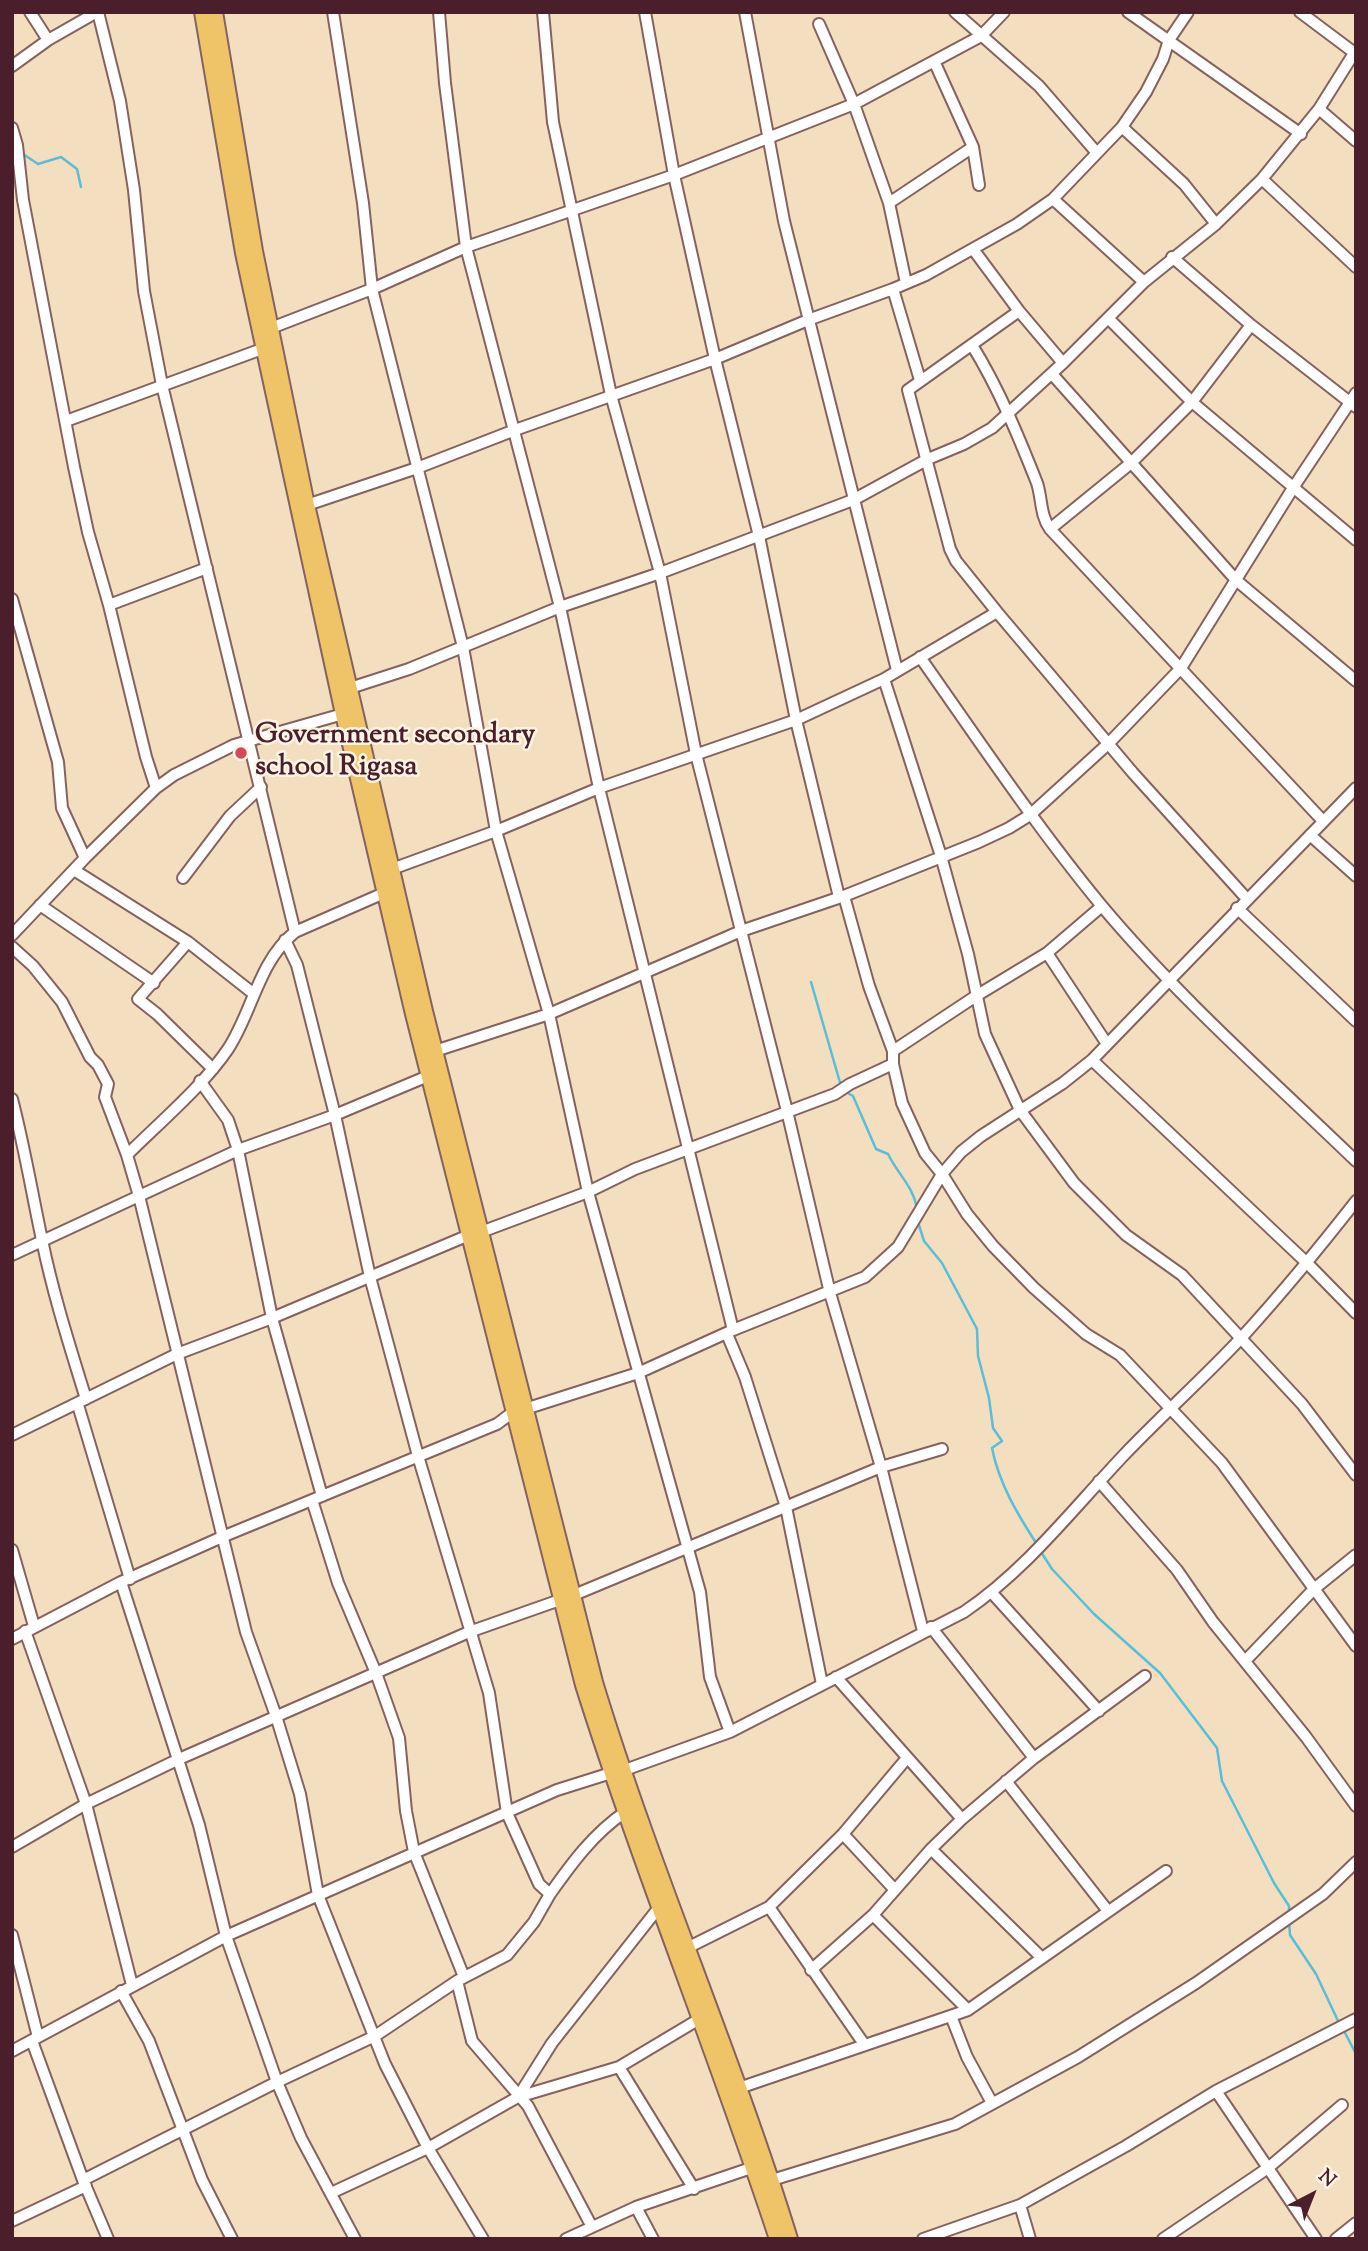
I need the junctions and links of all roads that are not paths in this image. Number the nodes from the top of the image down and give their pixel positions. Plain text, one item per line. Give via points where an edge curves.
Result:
1 (30, 12) edge
2 (97, 12) edge
3 (202, 12) edge
4 (215, 12) edge
5 (333, 12) edge
6 (439, 12) edge
7 (543, 12) edge
8 (645, 12) edge
9 (745, 12) edge
10 (955, 12) edge
11 (1004, 12) edge
12 (1128, 12) edge
13 (1188, 12) edge
14 (1300, 12) edge
15 (819, 24) dead end
16 (981, 36) junction
17 (48, 40) junction
18 (1169, 40) junction
19 (1355, 52) edge
20 (934, 61) junction
21 (12, 66) edge
22 (854, 104) junction
23 (1320, 109) junction
24 (1122, 127) junction
25 (12, 128) edge
26 (1301, 134) junction
27 (768, 138) junction
28 (1356, 141) edge
29 (973, 147) junction
30 (1097, 153) junction
31 (674, 175) junction
32 (1262, 179) junction
33 (979, 185) dead end
34 (1053, 199) junction
35 (889, 203) junction
36 (573, 211) junction
37 (1216, 224) junction
38 (466, 247) junction
39 (973, 249) junction
40 (1172, 257) junction
41 (1356, 267) edge
42 (1144, 282) junction
43 (906, 283) junction
44 (372, 289) junction
45 (893, 289) junction
46 (1019, 311) junction
47 (1108, 318) junction
48 (808, 320) junction
49 (1251, 325) junction
50 (271, 328) junction
51 (972, 345) junction
52 (262, 349) junction
53 (715, 359) junction
54 (1063, 363) junction
55 (1052, 374) junction
56 (920, 380) junction
57 (162, 385) junction
58 (611, 395) junction
59 (1354, 401) edge
60 (1192, 402) junction
61 (1010, 413) junction
62 (66, 421) junction
63 (515, 430) junction
64 (928, 459) junction
65 (1130, 463) junction
66 (417, 468) junction
67 (1293, 488) junction
68 (853, 500) junction
69 (307, 505) junction
70 (1049, 529) junction
71 (759, 536) junction
72 (1356, 541) edge
73 (207, 568) junction
74 (660, 573) junction
75 (1236, 580) junction
76 (12, 599) edge
77 (109, 605) junction
78 (559, 607) junction
79 (997, 612) junction
80 (463, 647) junction
81 (920, 657) junction
82 (1181, 668) junction
83 (897, 670) junction
84 (884, 678) junction
85 (1356, 681) edge
86 (350, 688) junction
87 (343, 714) junction
88 (796, 720) junction
89 (248, 741) junction
90 (1110, 743) junction
91 (696, 754) junction
92 (261, 787) junction
93 (156, 788) junction
94 (599, 788) junction
95 (1356, 788) edge
96 (1030, 815) junction
97 (1323, 821) junction
98 (496, 831) junction
99 (1310, 835) junction
100 (941, 856) junction
101 (85, 858) junction
102 (392, 869) junction
103 (74, 870) junction
104 (1356, 876) edge
105 (183, 878) dead end
106 (384, 893) junction
107 (841, 897) junction
108 (1247, 899) junction
109 (40, 905) junction
110 (1102, 906) junction
111 (1237, 908) junction
112 (741, 931) junction
113 (295, 932) junction
114 (12, 935) edge
115 (285, 940) junction
116 (188, 942) junction
117 (12, 947) edge
118 (1047, 953) junction
119 (645, 971) junction
120 (1169, 979) junction
121 (154, 983) junction
122 (254, 994) junction
123 (975, 996) junction
124 (548, 1014) junction
125 (1356, 1021) edge
126 (1107, 1044) junction
127 (435, 1051) junction
128 (893, 1051) junction
129 (1092, 1060) junction
130 (892, 1064) junction
131 (213, 1069) junction
132 (428, 1076) junction
133 (200, 1081) junction
134 (12, 1099) edge
135 (1020, 1110) junction
136 (787, 1111) junction
137 (335, 1115) junction
138 (238, 1150) junction
139 (687, 1151) junction
140 (127, 1155) junction
141 (1356, 1161) edge
142 (942, 1174) junction
143 (588, 1192) junction
144 (139, 1196) junction
145 (1356, 1201) edge
146 (475, 1234) junction
147 (42, 1241) junction
148 (12, 1255) edge
149 (1307, 1264) junction
150 (370, 1278) junction
151 (830, 1293) junction
152 (1356, 1313) edge
153 (272, 1318) junction
154 (730, 1332) junction
155 (1241, 1338) junction
156 (177, 1354) junction
157 (638, 1373) junction
158 (82, 1402) junction
159 (1169, 1408) junction
160 (519, 1410) junction
161 (12, 1435) edge
162 (942, 1449) dead end
163 (418, 1456) junction
164 (881, 1467) junction
165 (1356, 1475) edge
166 (1099, 1481) junction
167 (317, 1498) junction
168 (786, 1507) junction
169 (222, 1536) junction
170 (12, 1549) edge
171 (686, 1549) junction
172 (1356, 1555) edge
173 (126, 1580) junction
174 (1314, 1589) junction
175 (992, 1593) junction
176 (568, 1596) junction
177 (29, 1629) junction
178 (927, 1629) junction
179 (469, 1632) junction
180 (12, 1639) edge
181 (1356, 1646) edge
182 (1246, 1660) junction
183 (376, 1673) junction
184 (1145, 1676) dead end
185 (836, 1677) junction
186 (822, 1684) junction
187 (1100, 1711) junction
188 (276, 1716) junction
189 (730, 1732) junction
190 (907, 1758) junction
191 (1034, 1758) junction
192 (178, 1759) junction
193 (616, 1772) junction
194 (1006, 1781) junction
195 (86, 1804) junction
196 (1356, 1806) edge
197 (625, 1812) junction
198 (507, 1813) junction
199 (962, 1819) junction
200 (843, 1834) junction
201 (12, 1847) edge
202 (931, 1849) junction
203 (414, 1852) junction
204 (1356, 1862) edge
205 (651, 1865) junction
206 (1166, 1871) dead end
207 (895, 1889) junction
208 (550, 1894) junction
209 (318, 1895) junction
210 (660, 1906) junction
211 (769, 1908) junction
212 (1108, 1911) junction
213 (873, 1915) junction
214 (12, 1935) edge
215 (226, 1936) junction
216 (689, 1947) junction
217 (1042, 1958) junction
218 (811, 1970) junction
219 (461, 1979) junction
220 (132, 1984) junction
221 (121, 1991) junction
222 (968, 2010) junction
223 (951, 2016) junction
224 (701, 2018) junction
225 (1351, 2021) edge
226 (375, 2036) junction
227 (35, 2039) junction
228 (864, 2044) junction
229 (12, 2051) edge
230 (619, 2067) junction
231 (277, 2082) junction
232 (739, 2088) junction
233 (1216, 2091) junction
234 (518, 2097) junction
235 (992, 2104) junction
236 (1342, 2105) dead end
237 (182, 2130) junction
238 (428, 2148) junction
239 (754, 2167) junction
240 (1268, 2168) junction
241 (772, 2179) junction
242 (84, 2183) junction
243 (694, 2189) junction
244 (331, 2193) junction
245 (1020, 2205) junction
246 (636, 2207) junction
247 (12, 2221) edge
248 (1356, 2223) edge
249 (592, 2227) junction
250 (108, 2239) edge
251 (232, 2239) edge
252 (355, 2239) edge
253 (483, 2239) edge
254 (566, 2239) edge
255 (653, 2239) edge
256 (777, 2239) edge
257 (790, 2239) edge
258 (923, 2239) edge
259 (1031, 2239) edge
260 (1163, 2239) edge
261 (1316, 2239) edge
262 (1336, 2239) edge

1 - 17 street
2 - 17 street
2 - 57 street via 120,101 144,291
3 - 52 main road
4 - 50 main road
5 - 44 street
6 - 38 street
7 - 36 street via 553,122
8 - 31 street
9 - 27 street
10 - 16 street
11 - 16 street
12 - 18 street
13 - 18 street
14 - 19 street
15 - 22 street
16 - 20 street
16 - 30 street via 1039,86
17 - 21 street
18 - 24 street via 1146,93
18 - 26 street
19 - 23 street
20 - 22 street
20 - 29 street
22 - 27 street
22 - 35 street
23 - 26 street
23 - 28 street
24 - 30 street
24 - 37 street via 1185,184
25 - 62 street
26 - 32 street
27 - 31 street
27 - 48 street
29 - 33 street
29 - 35 street
30 - 34 street
31 - 36 street
31 - 53 street
32 - 37 street
32 - 41 street
34 - 39 street
34 - 42 street
35 - 43 street
36 - 38 street
36 - 58 street
37 - 40 street
38 - 44 street
38 - 63 street
39 - 43 street
39 - 46 street
40 - 42 street
40 - 49 street
42 - 47 street
43 - 45 street
44 - 50 street
44 - 66 street
45 - 48 street
45 - 56 street
46 - 51 street
46 - 54 street
47 - 54 street
47 - 60 street
48 - 53 street
48 - 68 street
49 - 59 street
49 - 60 street
50 - 69 main road
51 - 56 street
51 - 61 street
52 - 57 street
52 - 87 main road
53 - 58 street
53 - 71 street
54 - 55 street
55 - 61 street
55 - 65 street
56 - 64 street via 908,390 908,398
57 - 62 street
57 - 73 street
58 - 63 street
58 - 74 street
59 - 67 street
60 - 65 street
60 - 67 street
61 - 64 street via 964,444
61 - 70 street
62 - 77 street via 88,532
63 - 66 street
63 - 78 street
64 - 68 street
64 - 79 street via 950,549
65 - 70 street
65 - 75 street
66 - 69 street
66 - 80 street
67 - 72 street
67 - 75 street
68 - 71 street
68 - 83 street
69 - 86 main road
70 - 82 street
71 - 74 street
71 - 88 street
73 - 77 street
73 - 89 street
74 - 78 street
74 - 91 street
75 - 82 street
75 - 85 street
76 - 101 street via 58,762 62,808
77 - 93 street
78 - 80 street
78 - 94 street
79 - 81 street
79 - 90 street
80 - 86 street
80 - 98 street
81 - 83 street
81 - 96 street
82 - 90 street
82 - 97 street
83 - 84 street
84 - 88 street
84 - 100 street
86 - 102 main road
87 - 89 street
87 - 106 main road
88 - 91 street
88 - 107 street
89 - 92 street
89 - 93 street
90 - 96 street
90 - 108 street
91 - 94 street
91 - 112 street
92 - 105 street via 230,816
92 - 113 street
93 - 101 street
94 - 98 street
94 - 119 street
95 - 97 street
96 - 100 street
96 - 110 street
97 - 99 street
98 - 102 street
98 - 124 street
99 - 104 street
99 - 108 street
100 - 107 street
100 - 123 street
101 - 103 street
102 - 127 main road
103 - 109 street
103 - 116 street
106 - 113 street
106 - 132 main road
107 - 112 street
107 - 128 street
108 - 111 street
109 - 114 street
109 - 121 street
110 - 118 street
110 - 120 street
111 - 120 street
111 - 125 street
112 - 119 street
112 - 136 street
113 - 115 street
115 - 122 street
115 - 137 street via 297,965
116 - 121 street
116 - 122 street
117 - 140 street via 62,1002 98,1065 108,1084 105,1097
118 - 123 street
118 - 126 street
119 - 124 street
119 - 139 street
120 - 126 street
120 - 141 street
121 - 131 street via 138,999
122 - 131 street via 229,1048
123 - 128 street
123 - 135 street via 985,1034
124 - 127 street
124 - 143 street
126 - 129 street
127 - 146 main road
128 - 130 street
129 - 135 street
129 - 149 street
130 - 136 street via 835,1094
130 - 142 street via 914,1133
131 - 133 street
132 - 137 street
132 - 146 main road
133 - 138 street via 228,1120
133 - 140 street
134 - 147 street
135 - 142 street via 961,1152
135 - 155 street via 1073,1183 1126,1235 1182,1275
136 - 139 street
136 - 151 street
137 - 138 street
137 - 150 street
138 - 144 street
138 - 153 street
139 - 143 street
139 - 154 street
140 - 144 street
142 - 151 street via 884,1262 865,1277
142 - 159 street via 993,1246 1086,1334 1120,1355
143 - 146 street
143 - 157 street
144 - 147 street
144 - 156 street
145 - 149 street
146 - 150 street
146 - 160 main road
147 - 148 street
147 - 158 street
149 - 152 street
149 - 155 street
150 - 153 street
150 - 163 street
151 - 154 street
151 - 164 street
153 - 156 street
153 - 167 street
154 - 157 street
154 - 168 street
155 - 159 street
155 - 165 street via 1302,1404
156 - 158 street
156 - 169 street
157 - 160 street
157 - 171 street
158 - 161 street
158 - 173 street
159 - 166 street
159 - 174 street via 1222,1463
160 - 163 street via 497,1424
160 - 176 main road
162 - 164 street
163 - 167 street
163 - 179 street
164 - 168 street
164 - 178 street
166 - 175 street
166 - 182 street via 1177,1570
167 - 169 street
167 - 183 street via 338,1583
168 - 171 street
168 - 186 street
169 - 173 street
169 - 188 street via 246,1632
170 - 177 street
171 - 176 street
171 - 189 street via 700,1592 710,1677
172 - 174 street
173 - 177 street
173 - 192 street
174 - 181 street
174 - 182 street
175 - 178 street
175 - 187 street
176 - 179 street
176 - 193 main road
177 - 180 street
177 - 195 street
178 - 185 street
178 - 191 street
179 - 183 street
179 - 198 street via 489,1693
182 - 196 street
183 - 188 street
183 - 203 street via 398,1738
184 - 187 street
185 - 186 street
185 - 190 street
186 - 189 street
187 - 191 street
188 - 192 street
188 - 209 street via 300,1794
189 - 193 street
190 - 199 street
190 - 200 street
191 - 194 street
192 - 195 street
192 - 215 street
193 - 197 main road
193 - 198 street via 557,1790
193 - 205 main road
194 - 199 street
194 - 212 street
195 - 201 street
195 - 220 street
197 - 205 main road
197 - 208 street via 576,1857
198 - 203 street
198 - 208 street via 539,1884
199 - 202 street
200 - 207 street
200 - 211 street
202 - 207 street
202 - 217 street
203 - 209 street
203 - 219 street
204 - 235 street via 1323,1894 1196,1983
205 - 210 main road
205 - 216 main road
206 - 212 street
207 - 213 street
208 - 219 street via 507,1955
209 - 215 street
209 - 226 street
210 - 224 main road
210 - 234 street via 552,2043
211 - 216 street
211 - 218 street
212 - 217 street
213 - 218 street
213 - 222 street
214 - 227 street
215 - 220 street
215 - 231 street
216 - 232 main road
217 - 222 street
218 - 228 street
219 - 226 street
219 - 234 street via 472,2040
220 - 221 street
221 - 227 street
221 - 237 street via 149,2041
222 - 223 street
223 - 228 street
223 - 235 street
224 - 230 street
224 - 239 main road
225 - 233 street
226 - 231 street
226 - 238 street
227 - 229 street
227 - 242 street
228 - 232 street
230 - 234 street
230 - 243 street
231 - 237 street
231 - 244 street
232 - 241 main road
233 - 240 street
233 - 245 street
234 - 238 street
234 - 249 street via 528,2106
235 - 241 street via 955,2124
236 - 240 street
237 - 242 street
237 - 251 street
238 - 244 street
238 - 253 street
239 - 243 street
239 - 256 main road
240 - 260 street
240 - 261 street
241 - 257 main road
242 - 247 street
242 - 250 street
243 - 246 street
244 - 252 street
245 - 258 street
245 - 259 street
246 - 249 street
246 - 255 street
248 - 262 street
249 - 254 street

